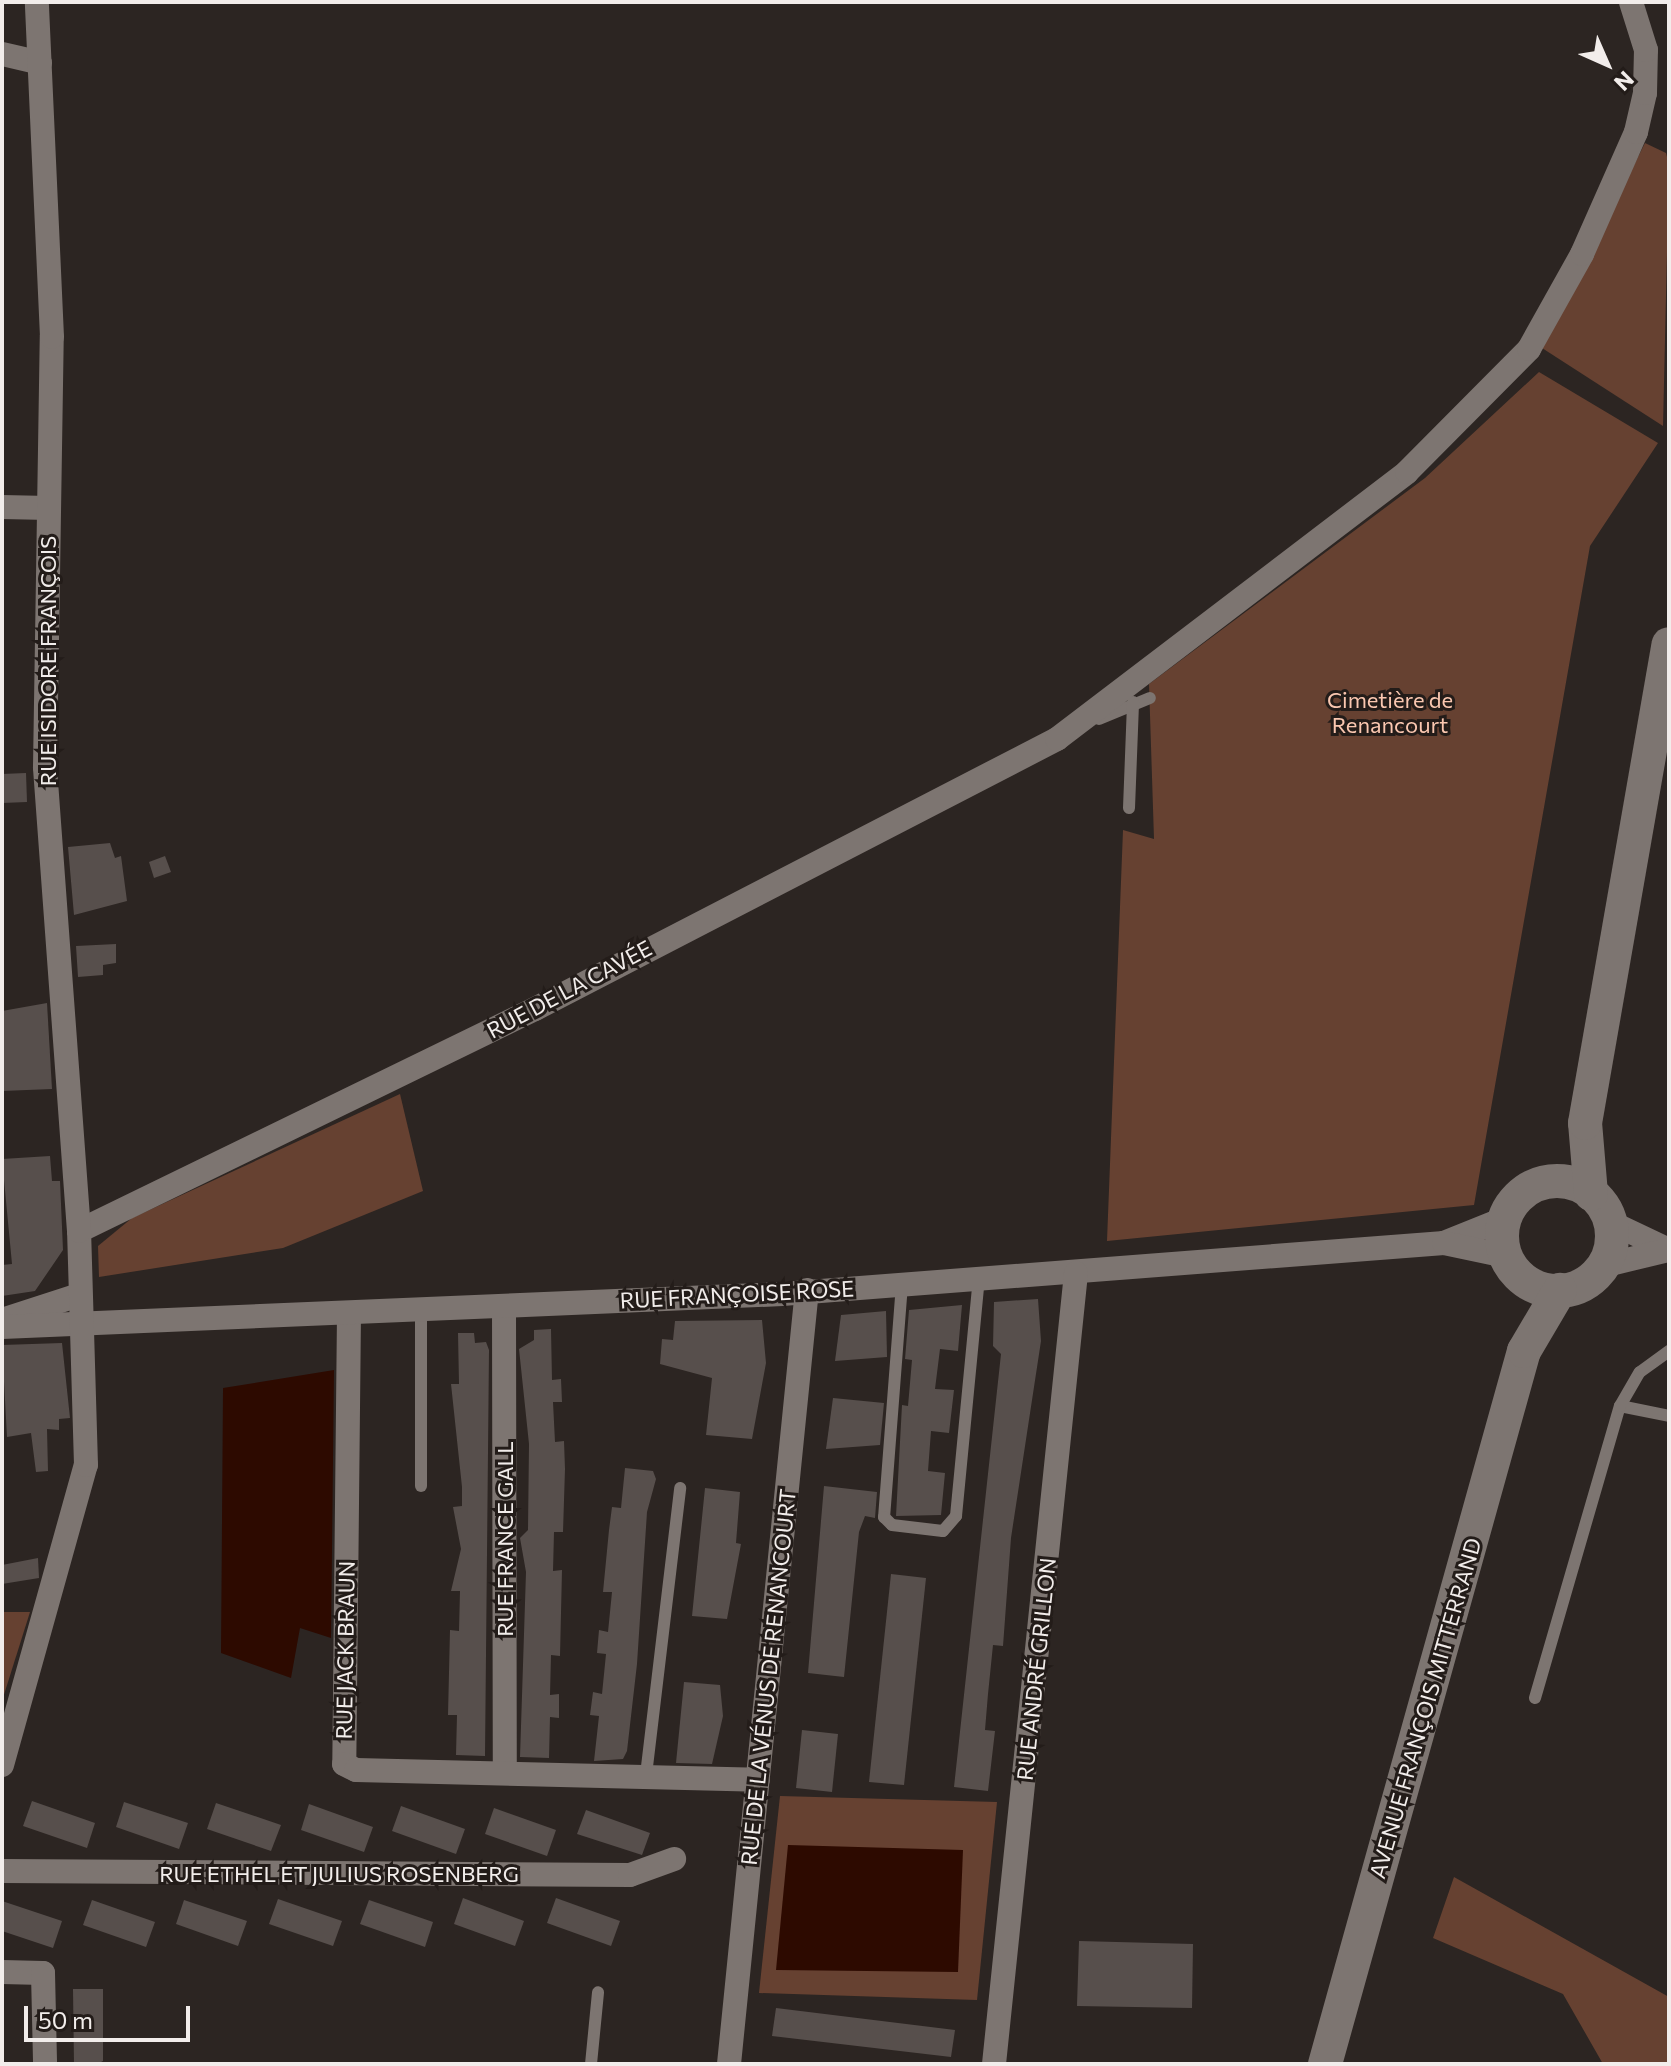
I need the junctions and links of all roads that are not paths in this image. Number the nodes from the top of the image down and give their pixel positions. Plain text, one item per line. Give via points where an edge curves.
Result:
1 (37, 2) edge
2 (1631, 2) edge
3 (2, 54) edge
4 (40, 63) junction
5 (2, 507) edge
6 (49, 508) junction
7 (1669, 644) edge
8 (1150, 698) dead end
9 (1133, 702) junction
10 (1057, 739) junction
11 (1129, 808) dead end
12 (1585, 1123) junction
13 (1552, 1181) junction
14 (1591, 1194) junction
15 (1506, 1218) junction
16 (1610, 1222) junction
17 (79, 1231) junction
18 (1444, 1243) junction
19 (1668, 1250) edge
20 (1513, 1266) junction
21 (1602, 1266) junction
22 (1076, 1273) junction
23 (979, 1279) junction
24 (902, 1284) junction
25 (807, 1290) junction
26 (1560, 1290) junction
27 (504, 1306) junction
28 (77, 1308) junction
29 (421, 1310) junction
30 (349, 1313) junction
31 (2, 1320) edge
32 (2, 1327) edge
33 (1524, 1351) junction
34 (1669, 1351) edge
35 (1620, 1406) junction
36 (1669, 1416) edge
37 (421, 1486) dead end
38 (680, 1488) dead end
39 (1535, 1698) dead end
40 (2, 1765) edge
41 (505, 1772) junction
42 (646, 1775) junction
43 (758, 1780) junction
44 (674, 1859) dead end
45 (2, 1871) edge
46 (2, 1972) edge
47 (598, 1992) dead end
48 (45, 2064) edge
49 (591, 2064) edge
50 (729, 2064) edge
51 (994, 2064) edge
52 (1325, 2064) edge

1 - 4 street, RUE ISIDORE FRANÇOIS
2 - 10 street, RUE DE LA CAVÉE via 1646,50 1636,132 1529,349 1407,472
3 - 4 street
4 - 6 street, RUE ISIDORE FRANÇOIS via 52,337
5 - 6 street
6 - 17 street, RUE ISIDORE FRANÇOIS via 45,767
7 - 12 main road
8 - 9 lane
9 - 10 lane
9 - 11 lane
10 - 17 street, RUE DE LA CAVÉE via 535,1009
12 - 13 main road
12 - 14 main road
13 - 14 main road
13 - 15 main road via 1519,1196
14 - 16 main road
15 - 18 street
15 - 20 main road
16 - 19 street
16 - 21 main road
17 - 28 street, RUE ISIDORE FRANÇOIS
18 - 20 street
18 - 22 street, RUE FRANÇOISE ROSE
19 - 21 street
20 - 26 main road
20 - 33 main road, AVENUE FRANÇOIS MITTERRAND
21 - 26 main road via 1583,1284
22 - 23 street, RUE FRANÇOISE ROSE
22 - 51 street, RUE ANDRÉ GRILLON
23 - 24 street, RUE FRANÇOISE ROSE
23 - 24 lane via 956,1516 943,1531 892,1525 884,1517
24 - 25 street, RUE FRANÇOISE ROSE
25 - 27 street, RUE FRANÇOISE ROSE
25 - 43 street, RUE DE LA VÉNUS DE RENANCOURT
26 - 33 main road, AVENUE FRANÇOIS MITTERRAND
27 - 29 street, RUE FRANÇOISE ROSE
27 - 41 street, RUE FRANCE GALL
28 - 30 street, RUE FRANÇOISE ROSE
28 - 31 street
28 - 32 street via 45,1329
28 - 40 street, RUE ISIDORE FRANÇOIS via 86,1465
29 - 30 street, RUE FRANÇOISE ROSE
29 - 37 lane
30 - 41 street, RUE JACK BRAUN via 344,1764 356,1770
33 - 52 main road, AVENUE FRANÇOIS MITTERRAND
34 - 35 lane via 1640,1372
35 - 36 lane
35 - 39 lane
38 - 42 lane
41 - 42 street, RUE JACK BRAUN
42 - 43 street, RUE JACK BRAUN
43 - 50 street, RUE DE LA VÉNUS DE RENANCOURT
44 - 45 street, RUE ETHEL ET JULIUS ROSENBERG via 630,1875
46 - 48 street via 43,1973
47 - 49 lane

